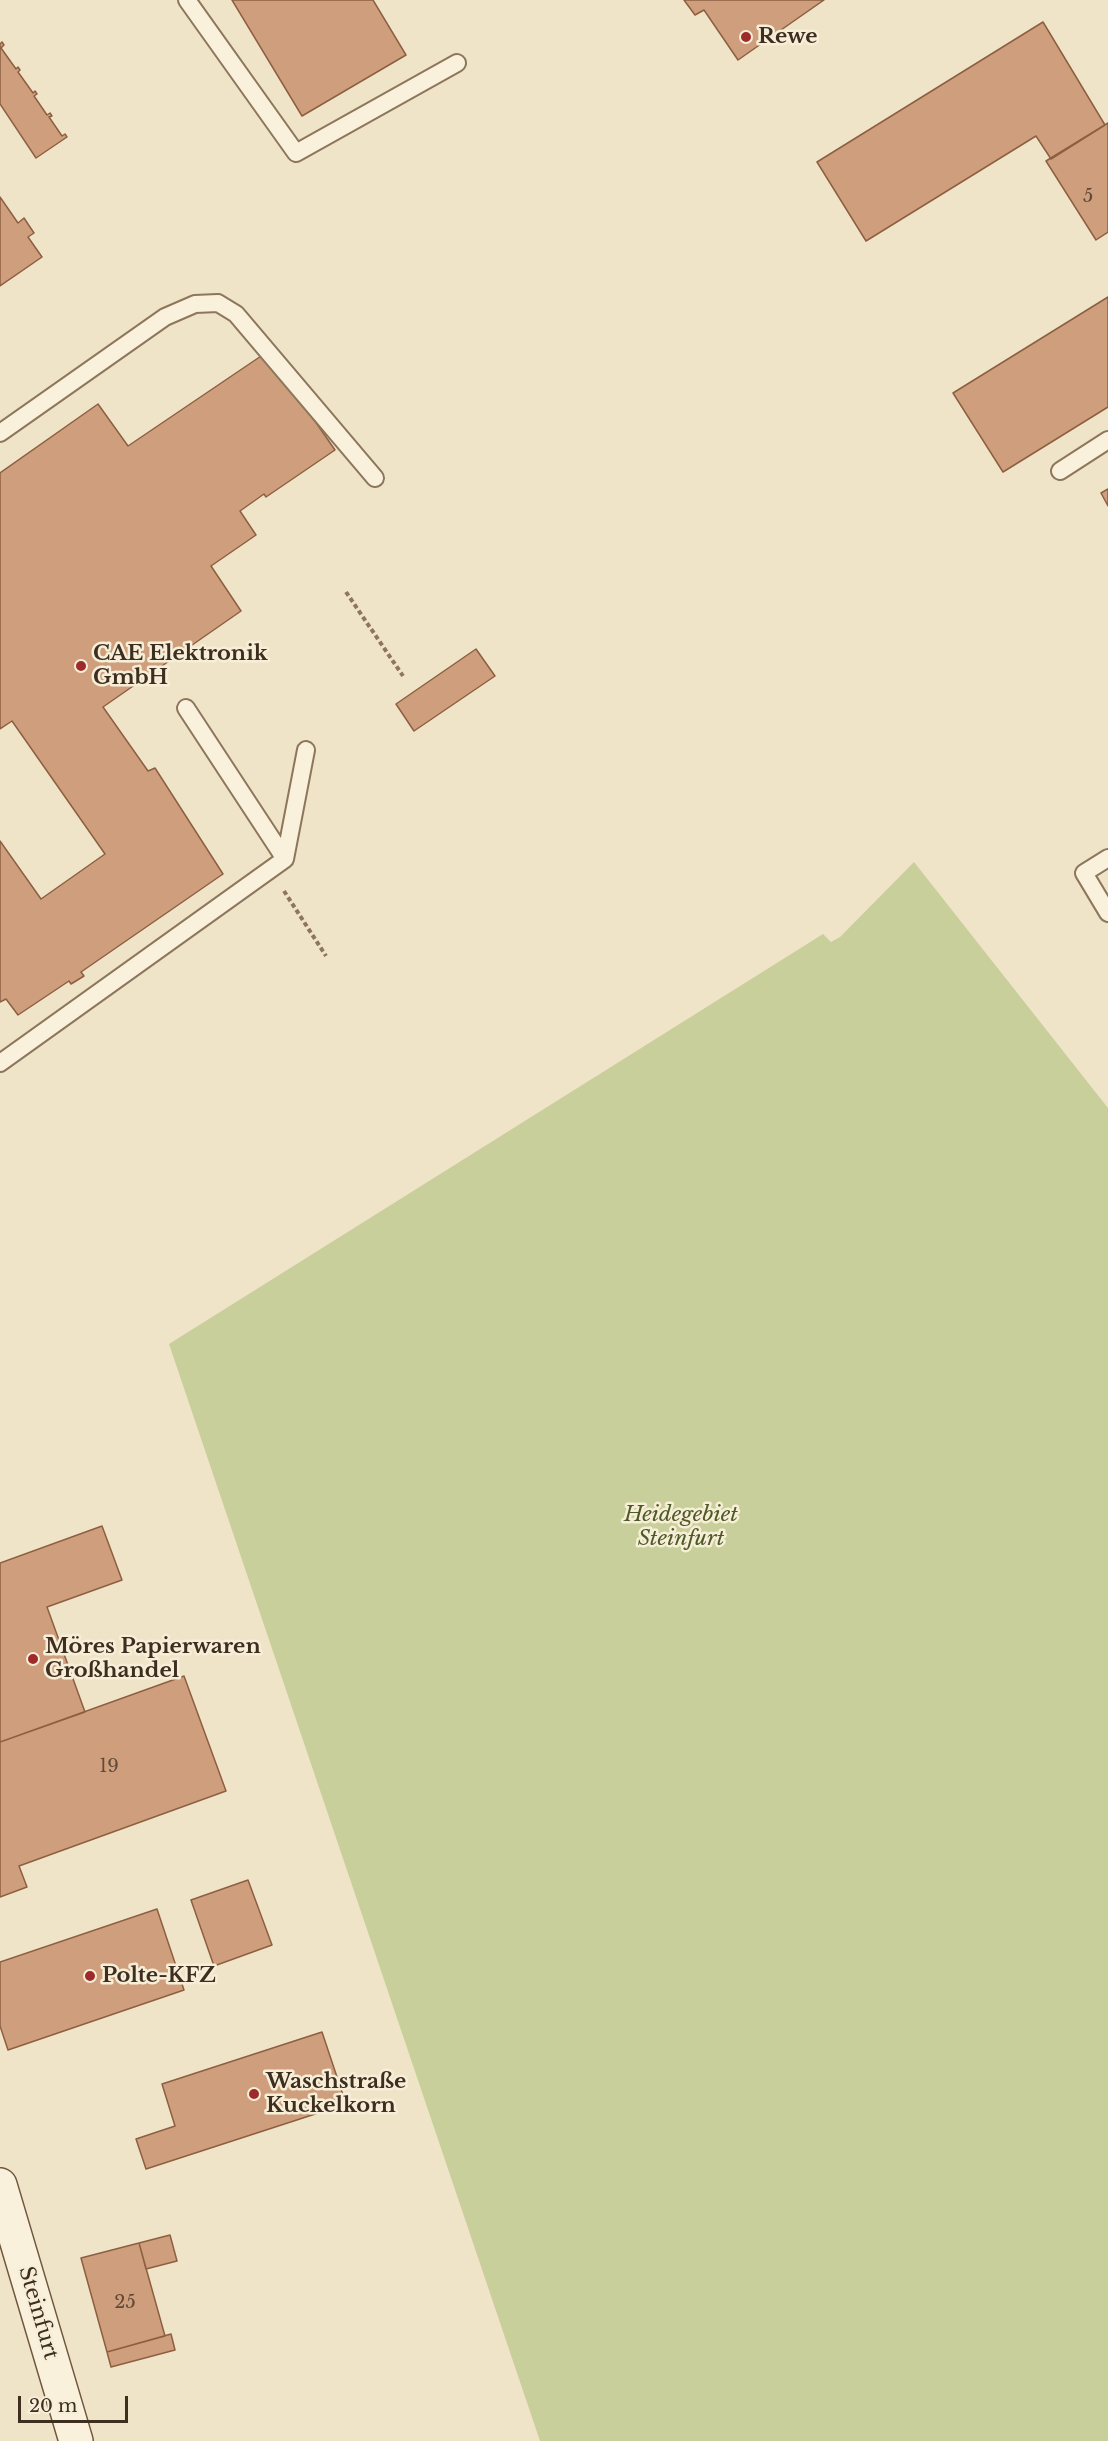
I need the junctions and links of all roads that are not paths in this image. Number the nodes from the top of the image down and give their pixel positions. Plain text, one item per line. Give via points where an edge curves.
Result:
1 (187, 0) edge
2 (457, 63) dead end
3 (0, 433) edge
4 (1108, 441) edge
5 (1059, 471) dead end
6 (375, 478) dead end
7 (186, 708) dead end
8 (306, 750) dead end
9 (1108, 858) edge
10 (285, 860) junction
11 (1108, 914) edge
12 (0, 1063) edge
13 (0, 2185) edge
14 (10, 2253) edge
15 (76, 2441) edge

1 - 2 lane via 296,153
3 - 6 lane via 165,317 195,304 218,303 236,314
4 - 5 lane
7 - 10 lane
8 - 10 lane
9 - 11 lane via 1084,873
10 - 12 lane
13 - 14 street, Steinfurt
14 - 15 street, Steinfurt

